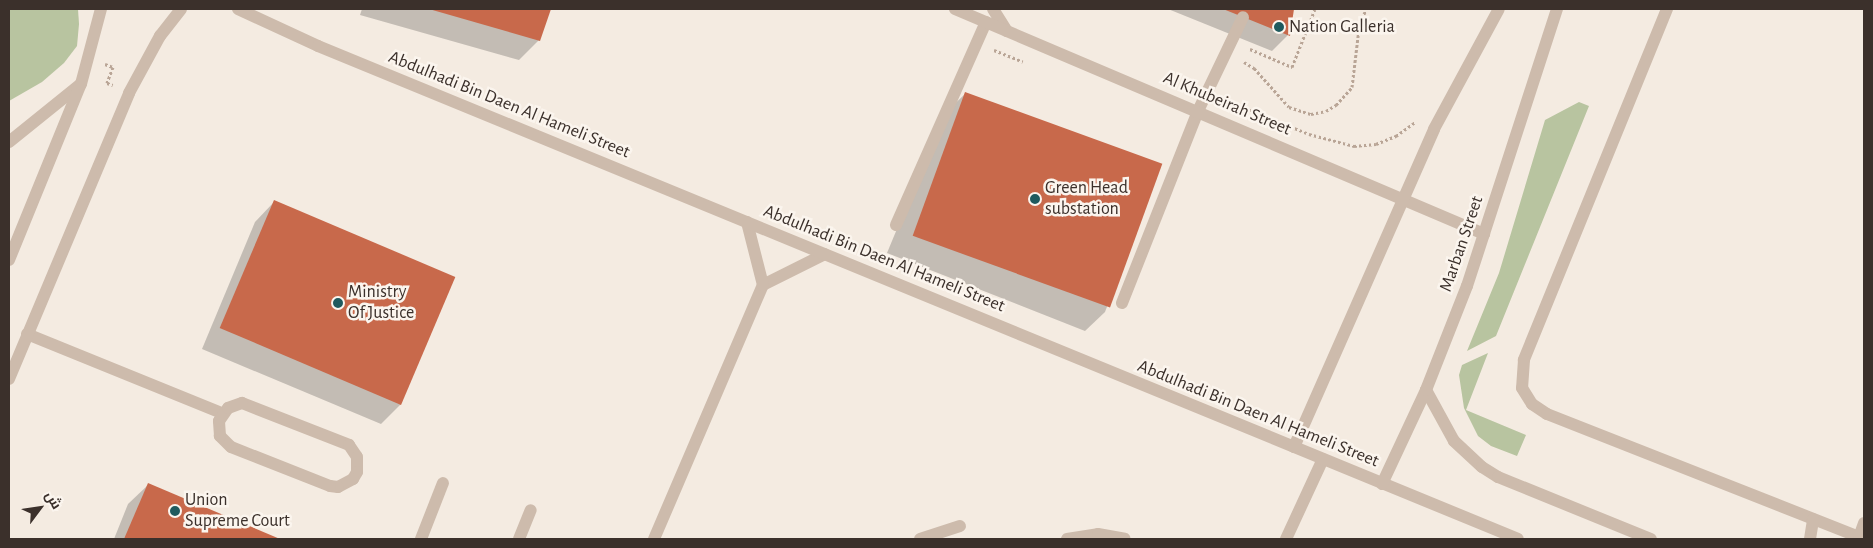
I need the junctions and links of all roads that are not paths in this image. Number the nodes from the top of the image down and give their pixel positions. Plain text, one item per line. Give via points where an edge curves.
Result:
1 (101, 9) edge
2 (181, 9) edge
3 (238, 9) edge
4 (955, 9) edge
5 (993, 9) edge
6 (1499, 9) edge
7 (1557, 9) edge
8 (1667, 9) edge
9 (1243, 17) dead end
10 (986, 22) junction
11 (1007, 30) junction
12 (81, 84) junction
13 (1198, 111) junction
14 (9, 142) edge
15 (1403, 197) junction
16 (747, 222) junction
17 (896, 225) dead end
18 (1484, 234) junction
19 (825, 254) junction
20 (9, 260) edge
21 (763, 285) junction
22 (1122, 303) dead end
23 (27, 334) junction
24 (9, 380) edge
25 (1426, 390) junction
26 (222, 413) junction
27 (1294, 447) junction
28 (1323, 459) junction
29 (443, 483) dead end
30 (1382, 484) junction
31 (531, 510) dead end
32 (1813, 519) junction
33 (1864, 523) edge
34 (960, 526) dead end
35 (934, 537) edge
36 (1861, 538) edge
37 (421, 539) edge
38 (519, 539) edge
39 (654, 539) edge
40 (920, 539) edge
41 (1067, 539) edge
42 (1125, 539) edge
43 (1286, 539) edge
44 (1518, 539) edge
45 (1651, 539) edge
46 (1810, 539) edge

1 - 12 street
2 - 23 street via 160,36 129,93
3 - 16 street, Abdulhadi Bin Daen Al Hameli Street via 291,35
4 - 10 street, Al Khubeirah Street
5 - 11 street
6 - 15 street via 1434,129
7 - 18 street, Marban Street
8 - 32 street via 1524,360 1522,388 1532,404 1547,414
9 - 13 street
10 - 11 street, Al Khubeirah Street
10 - 17 street
11 - 13 street, Al Khubeirah Street
12 - 14 street
12 - 20 street
13 - 15 street, Al Khubeirah Street
13 - 22 street
15 - 18 street, Al Khubeirah Street
15 - 27 street
16 - 19 street, Abdulhadi Bin Daen Al Hameli Street
16 - 21 street
18 - 25 street, Marban Street
19 - 21 street
19 - 27 street, Abdulhadi Bin Daen Al Hameli Street
21 - 39 street
23 - 24 street
23 - 26 street
25 - 30 street, Marban Street
25 - 45 street via 1454,441 1482,467 1498,477
26 - 26 street via 220,436 238,450 330,486 346,485 357,472 357,457 342,442 250,404 235,404
27 - 28 street, Abdulhadi Bin Daen Al Hameli Street
28 - 30 street, Abdulhadi Bin Daen Al Hameli Street
28 - 43 street
29 - 37 street
30 - 44 street, Abdulhadi Bin Daen Al Hameli Street
31 - 38 street
32 - 36 street
32 - 46 street
33 - 36 street
34 - 35 street
35 - 40 street
41 - 42 street via 1098,534

